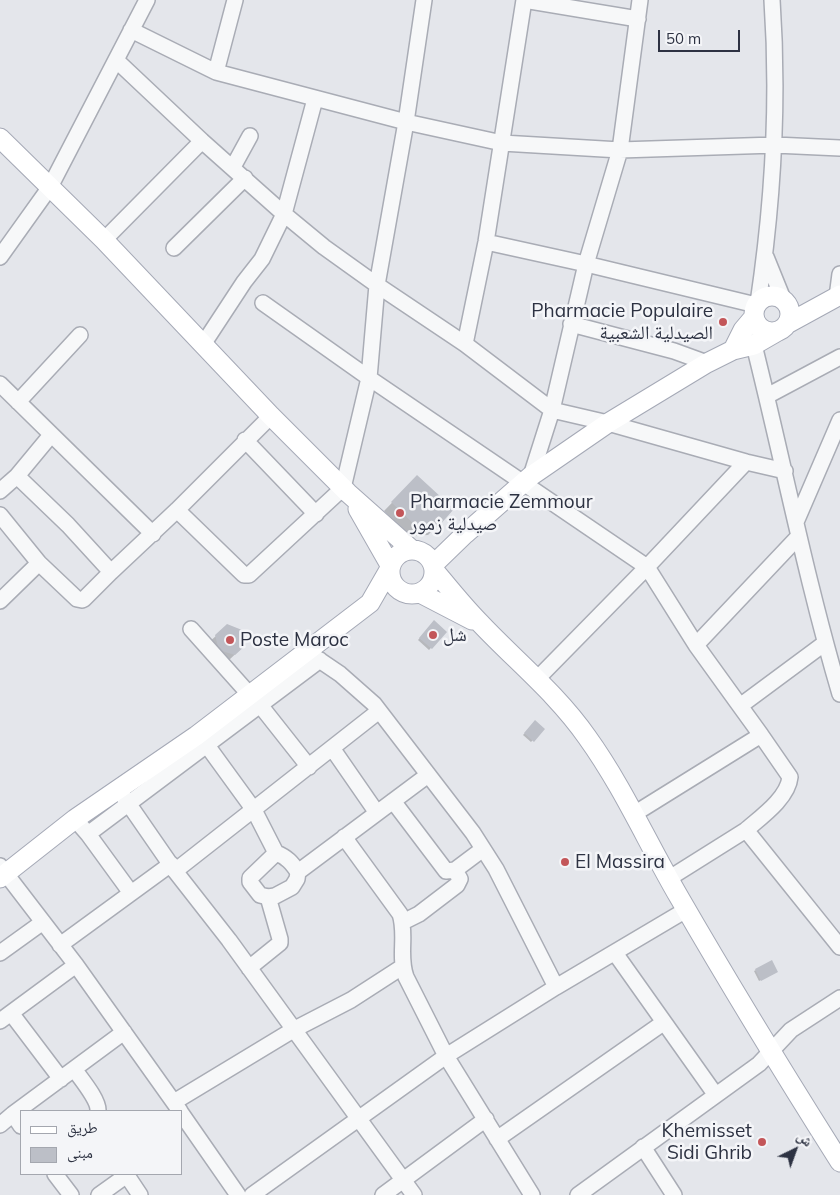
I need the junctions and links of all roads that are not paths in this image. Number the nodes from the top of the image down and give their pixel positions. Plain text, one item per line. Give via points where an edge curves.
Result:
1 (147, 0) edge
2 (235, 0) edge
3 (422, 0) edge
4 (640, 0) edge
5 (772, 0) edge
6 (638, 19) junction
7 (131, 30) junction
8 (116, 60) junction
9 (216, 72) junction
10 (315, 99) junction
11 (406, 122) junction
12 (250, 136) dead end
13 (0, 138) edge
14 (202, 141) junction
15 (502, 143) junction
16 (775, 144) junction
17 (840, 148) edge
18 (620, 150) junction
19 (233, 167) junction
20 (245, 178) junction
21 (50, 186) junction
22 (284, 214) junction
23 (104, 240) junction
24 (486, 242) junction
25 (174, 248) dead end
26 (765, 255) junction
27 (0, 257) edge
28 (586, 264) junction
29 (840, 274) edge
30 (377, 285) junction
31 (833, 298) edge
32 (785, 301) junction
33 (263, 303) dead end
34 (753, 320) junction
35 (571, 324) junction
36 (784, 327) junction
37 (80, 335) dead end
38 (204, 343) junction
39 (465, 344) junction
40 (840, 356) edge
41 (707, 363) junction
42 (369, 378) junction
43 (0, 384) edge
44 (767, 396) junction
45 (18, 402) junction
46 (552, 410) junction
47 (271, 416) junction
48 (840, 420) edge
49 (608, 423) junction
50 (51, 435) junction
51 (245, 440) junction
52 (825, 453) junction
53 (840, 455) edge
54 (746, 462) junction
55 (785, 471) junction
56 (17, 476) junction
57 (527, 480) junction
58 (346, 490) junction
59 (0, 491) edge
60 (177, 510) junction
61 (316, 514) junction
62 (0, 515) edge
63 (797, 529) junction
64 (153, 534) junction
65 (426, 560) junction
66 (38, 563) junction
67 (390, 567) junction
68 (646, 567) junction
69 (111, 572) junction
70 (413, 593) junction
71 (0, 601) edge
72 (370, 603) junction
73 (480, 624) junction
74 (191, 629) dead end
75 (825, 643) junction
76 (696, 645) junction
77 (313, 656) junction
78 (537, 679) junction
79 (840, 694) edge
80 (254, 700) junction
81 (740, 706) junction
82 (379, 710) junction
83 (760, 735) junction
84 (201, 740) junction
85 (332, 748) junction
86 (308, 767) junction
87 (428, 775) junction
88 (123, 796) junction
89 (393, 801) junction
90 (254, 810) junction
91 (378, 813) junction
92 (634, 814) junction
93 (75, 819) junction
94 (746, 830) junction
95 (88, 834) junction
96 (344, 837) junction
97 (483, 849) junction
98 (276, 853) junction
99 (173, 867) junction
100 (455, 870) junction
101 (298, 872) junction
102 (2, 873) edge
103 (668, 879) junction
104 (131, 893) junction
105 (268, 897) junction
106 (686, 910) junction
107 (43, 922) junction
108 (403, 922) junction
109 (60, 944) junction
110 (840, 947) edge
111 (0, 953) edge
112 (615, 953) junction
113 (76, 965) junction
114 (402, 967) junction
115 (249, 968) junction
116 (556, 987) junction
117 (840, 998) edge
118 (5, 1017) edge
119 (663, 1023) junction
120 (293, 1030) junction
121 (124, 1032) junction
122 (771, 1053) junction
123 (446, 1056) junction
124 (74, 1069) junction
125 (60, 1079) junction
126 (715, 1094) junction
127 (178, 1109) edge
128 (27, 1110) edge
129 (98, 1110) edge
130 (182, 1115) edge
131 (358, 1118) junction
132 (486, 1119) junction
133 (17, 1120) edge
134 (0, 1125) edge
135 (497, 1139) junction
136 (643, 1147) junction
137 (840, 1162) edge
138 (55, 1175) edge
139 (125, 1175) edge
140 (127, 1175) edge
141 (404, 1180) junction
142 (71, 1195) edge
143 (99, 1195) edge
144 (140, 1195) edge
145 (238, 1195) edge
146 (252, 1195) edge
147 (383, 1195) edge
148 (414, 1195) edge
149 (532, 1195) edge
150 (578, 1195) edge
151 (674, 1195) edge

1 - 7 street
2 - 9 street
3 - 11 street
4 - 6 street
5 - 16 street
6 - 15 street via 524,0
6 - 18 street
7 - 8 street
7 - 9 street
8 - 14 street
8 - 21 street
9 - 10 street
10 - 11 street
10 - 22 street
11 - 15 street
11 - 30 street
12 - 19 street
13 - 21 main road
14 - 19 street
14 - 23 street
15 - 18 street
15 - 24 street
16 - 17 street
16 - 18 street
16 - 26 street
18 - 28 street
19 - 20 street
20 - 22 street
20 - 25 street
21 - 23 main road
21 - 27 street
22 - 30 street
22 - 38 street via 262,259
23 - 38 main road
24 - 28 street
24 - 39 street
26 - 32 street
26 - 34 street
28 - 34 street
28 - 35 street
29 - 31 street
30 - 39 street
30 - 42 street
31 - 32 main road
31 - 36 main road
32 - 34 main road via 776,296 763,298
32 - 36 main road via 790,317
33 - 42 street
34 - 36 main road
34 - 41 main road via 733,350
34 - 44 street
35 - 41 street
35 - 46 street
37 - 45 street
38 - 47 main road
39 - 46 street
40 - 44 street
41 - 49 main road
42 - 57 street
42 - 58 street
43 - 45 street
44 - 55 street
45 - 50 street
46 - 49 street
46 - 57 street
47 - 51 street
47 - 58 main road
48 - 52 street
49 - 54 street
49 - 57 main road
50 - 56 street
50 - 64 street
51 - 60 street
51 - 61 street
52 - 53 street
52 - 63 street
54 - 55 street
54 - 68 street
55 - 63 street
56 - 59 street
56 - 69 street
57 - 65 main road via 466,534
57 - 68 street
58 - 61 street
58 - 65 main road
58 - 67 main road
60 - 61 street via 244,575 249,575
60 - 64 street
62 - 66 street
63 - 75 street
63 - 76 street
64 - 69 street
65 - 67 main road via 398,554
65 - 70 main road via 434,577 426,589
65 - 73 main road
66 - 69 street via 79,600
66 - 71 street
67 - 70 main road via 396,587
67 - 72 main road
68 - 76 street
68 - 78 street
70 - 72 main road
70 - 73 main road
72 - 77 main road
73 - 78 main road
74 - 80 street
75 - 79 street
75 - 81 street
76 - 81 street
77 - 80 main road
77 - 82 street via 340,674
78 - 92 main road via 568,711 587,737
80 - 84 main road
80 - 86 street
81 - 83 street
82 - 85 street
82 - 87 street
83 - 92 street
83 - 94 street via 790,777 790,784
84 - 88 main road
84 - 90 street
85 - 86 street
85 - 91 street
86 - 90 street
87 - 89 street
87 - 97 street
88 - 93 main road
88 - 95 street
88 - 99 street
89 - 91 street
89 - 100 street via 446,871
90 - 98 street
90 - 99 street
91 - 96 street
92 - 103 main road
93 - 95 street
93 - 102 main road
94 - 103 street
94 - 110 street
95 - 104 street
96 - 101 street
96 - 108 street
97 - 100 street
97 - 116 street
98 - 101 street via 291,861
98 - 105 street via 250,878 260,895
99 - 104 street
99 - 115 street
100 - 108 street via 460,879 457,885
101 - 105 street via 292,887
102 - 107 street
103 - 106 main road
104 - 109 street
105 - 115 street via 280,944
106 - 112 street
106 - 122 main road
107 - 109 street
107 - 111 street
108 - 114 street
109 - 113 street
112 - 116 street
112 - 119 street
113 - 118 street
113 - 121 street
114 - 120 street via 351,1000
114 - 123 street
115 - 120 street
116 - 123 street
117 - 122 street via 791,1030
118 - 125 street
119 - 126 street
119 - 135 street
120 - 127 street
120 - 131 street
121 - 124 street
121 - 127 street
122 - 126 street
122 - 137 main road
123 - 131 street
123 - 132 street
124 - 125 street
124 - 129 street
125 - 128 street
126 - 136 street
130 - 145 street
131 - 141 street
131 - 146 street
132 - 135 street
132 - 141 street
133 - 134 street
135 - 149 street
136 - 150 street
136 - 151 street
138 - 142 street
139 - 143 street
140 - 144 street
141 - 147 street
141 - 148 street

